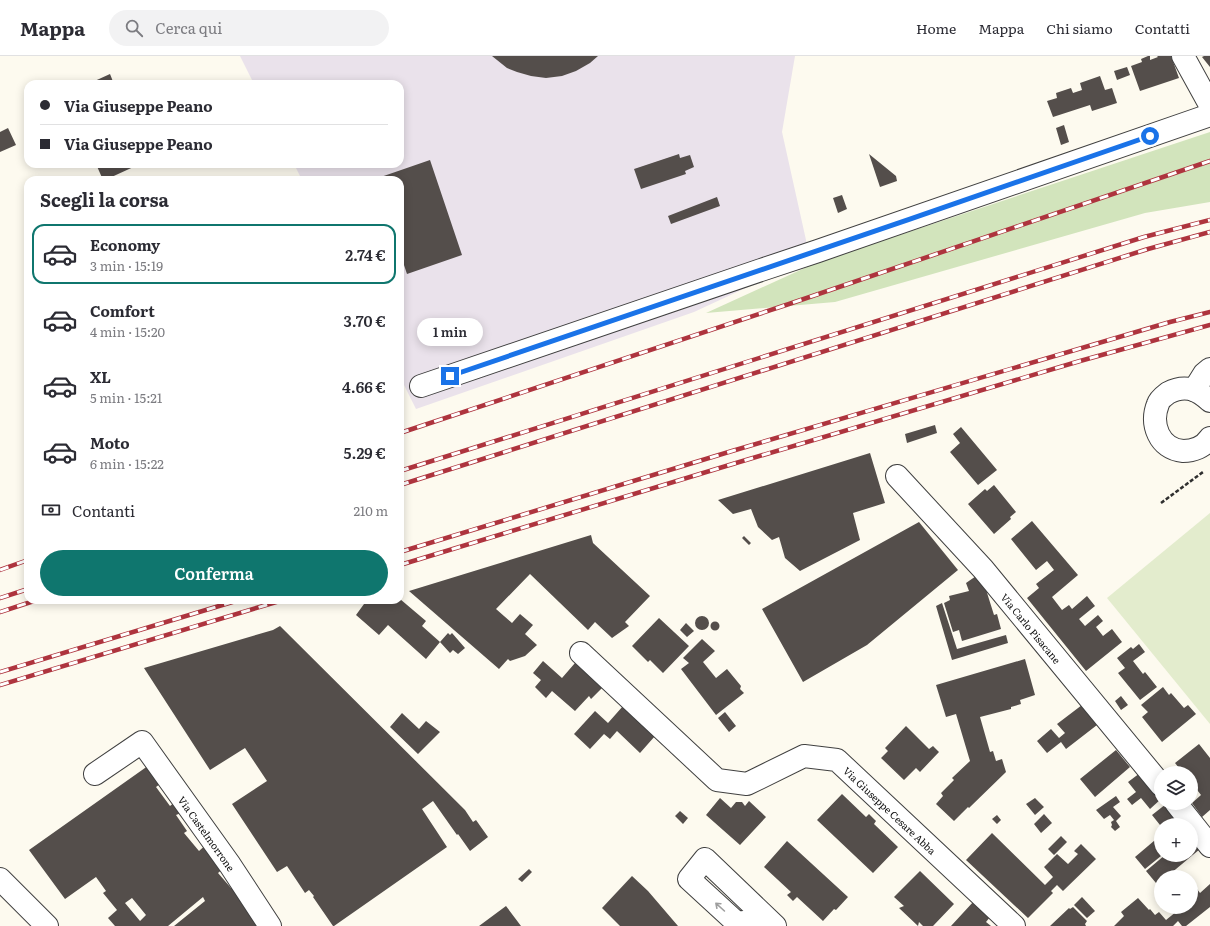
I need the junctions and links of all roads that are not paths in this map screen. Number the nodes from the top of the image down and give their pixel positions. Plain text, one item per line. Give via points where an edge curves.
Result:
1 (1184, 56) edge
2 (1210, 105) edge
3 (1210, 115) edge
4 (1210, 369) edge
5 (421, 386) dead end
6 (1205, 396) edge
7 (1210, 438) edge
8 (896, 476) dead end
9 (581, 653) dead end
10 (95, 774) dead end
11 (1154, 777) edge
12 (1182, 810) edge
13 (1210, 846) edge
14 (0, 879) edge
15 (47, 926) edge
16 (270, 926) edge
17 (1014, 926) edge

1 - 2 street
3 - 5 street
4 - 6 street via 1204,374
6 - 7 street via 1184,388 1174,390 1164,396 1158,404 1154,424 1157,434 1164,442 1182,451 1202,446
8 - 11 street, Via Carlo Pisacane via 983,569
9 - 17 street, Via Giuseppe Cesare Abba via 717,780 747,784 804,756 837,760
10 - 16 street, Via Castelmorrone via 142,742
12 - 13 street
14 - 15 street

